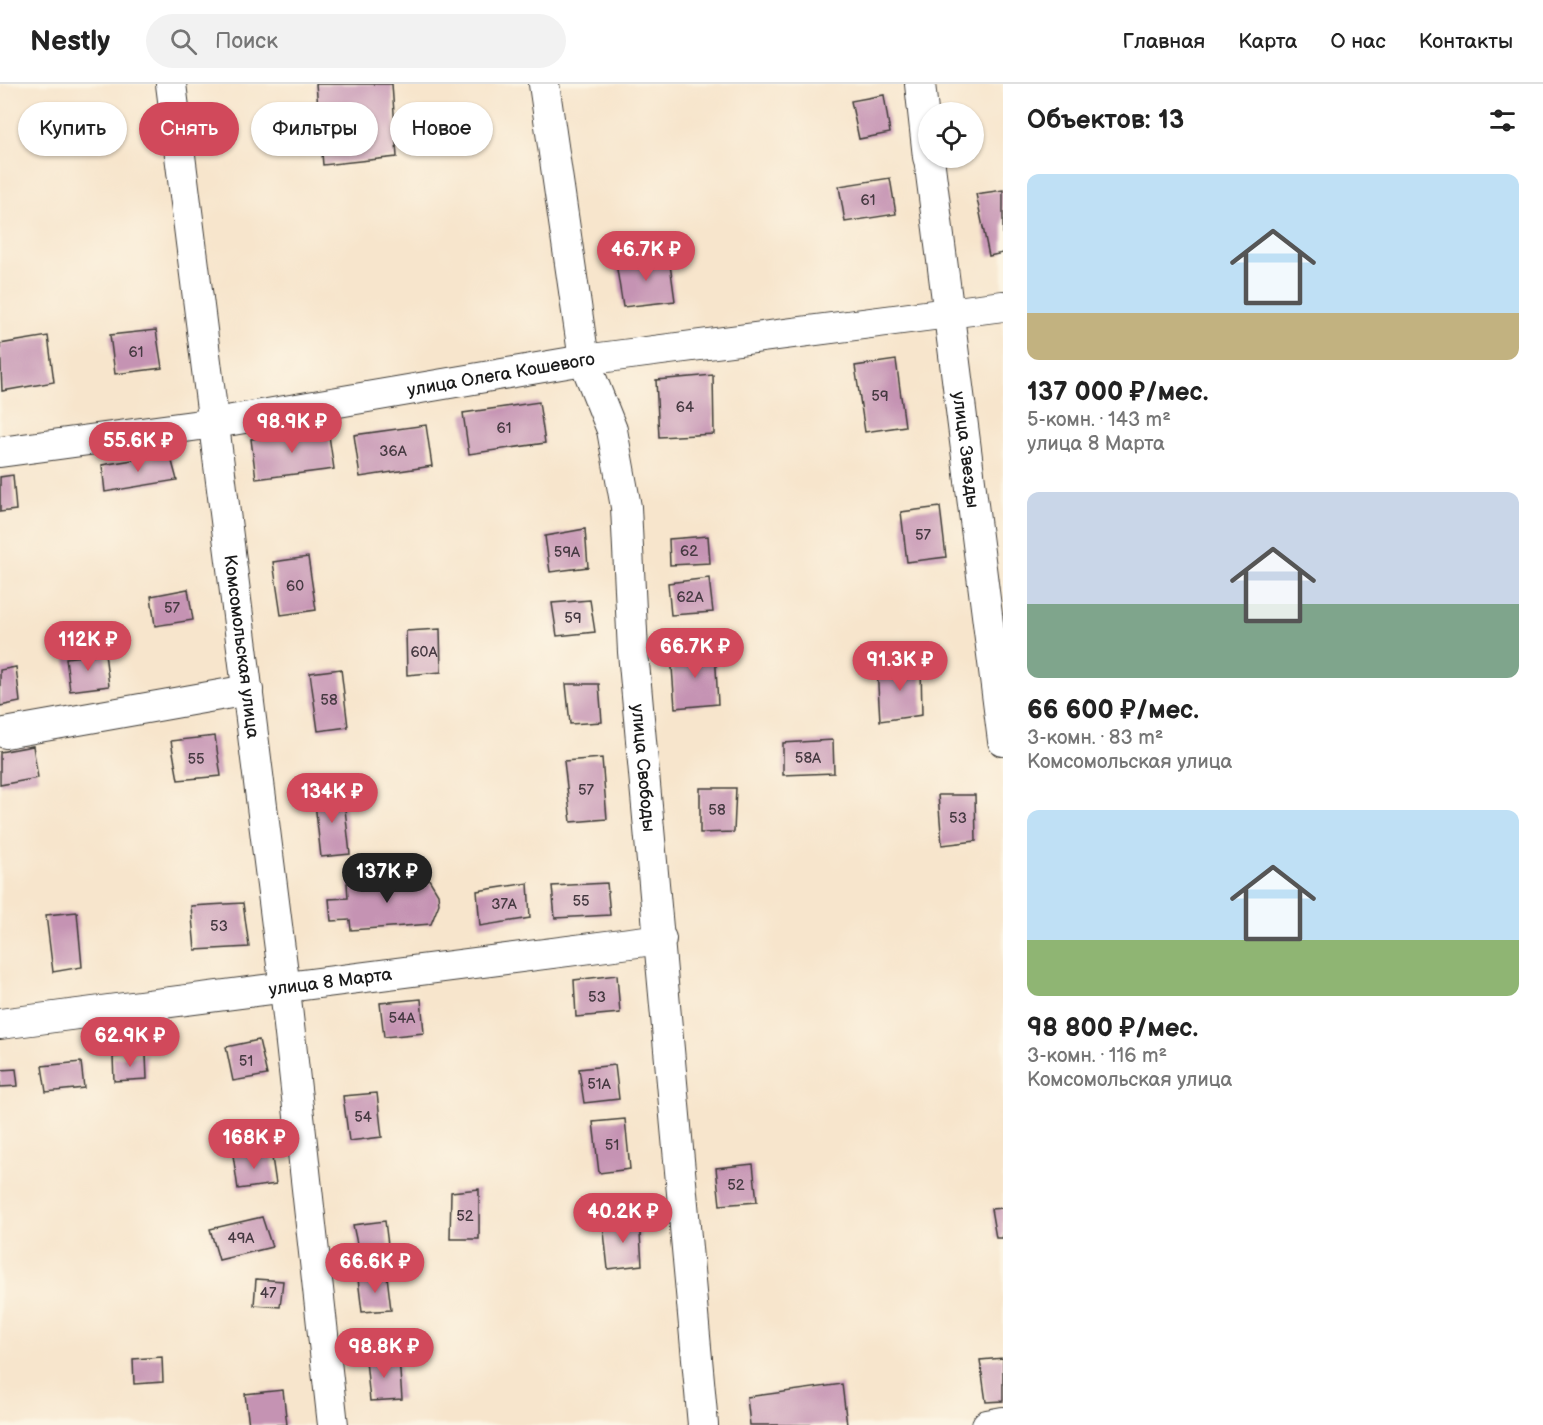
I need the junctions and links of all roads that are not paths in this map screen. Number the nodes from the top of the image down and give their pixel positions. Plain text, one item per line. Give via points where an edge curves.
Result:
1 (171, 84) edge
2 (544, 84) edge
3 (920, 84) edge
4 (922, 102) edge
5 (930, 168) edge
6 (1003, 306) edge
7 (946, 312) junction
8 (584, 360) junction
9 (215, 423) junction
10 (0, 452) edge
11 (248, 690) junction
12 (5, 733) dead end
13 (1003, 741) edge
14 (661, 939) junction
15 (285, 989) junction
16 (0, 1024) edge
17 (1003, 1422) edge
18 (333, 1425) edge
19 (704, 1425) edge
20 (987, 1425) edge

1 - 9 street, Комсомольская улица
2 - 8 street, улица Свободы
3 - 4 street, улица Звезды
5 - 7 street, улица Звезды
6 - 7 street, улица Олега Кошевого
7 - 8 street, улица Олега Кошевого
7 - 13 street, улица Звезды
8 - 9 street, улица Олега Кошевого
8 - 14 street, улица Свободы via 612,430 626,507 633,652
9 - 10 street, улица Олега Кошевого
9 - 11 street, Комсомольская улица
11 - 12 street
11 - 15 street, Комсомольская улица
14 - 15 street, улица 8 Марта
14 - 19 street, улица Свободы
15 - 16 street, улица 8 Марта
15 - 18 street, Комсомольская улица
17 - 20 street

